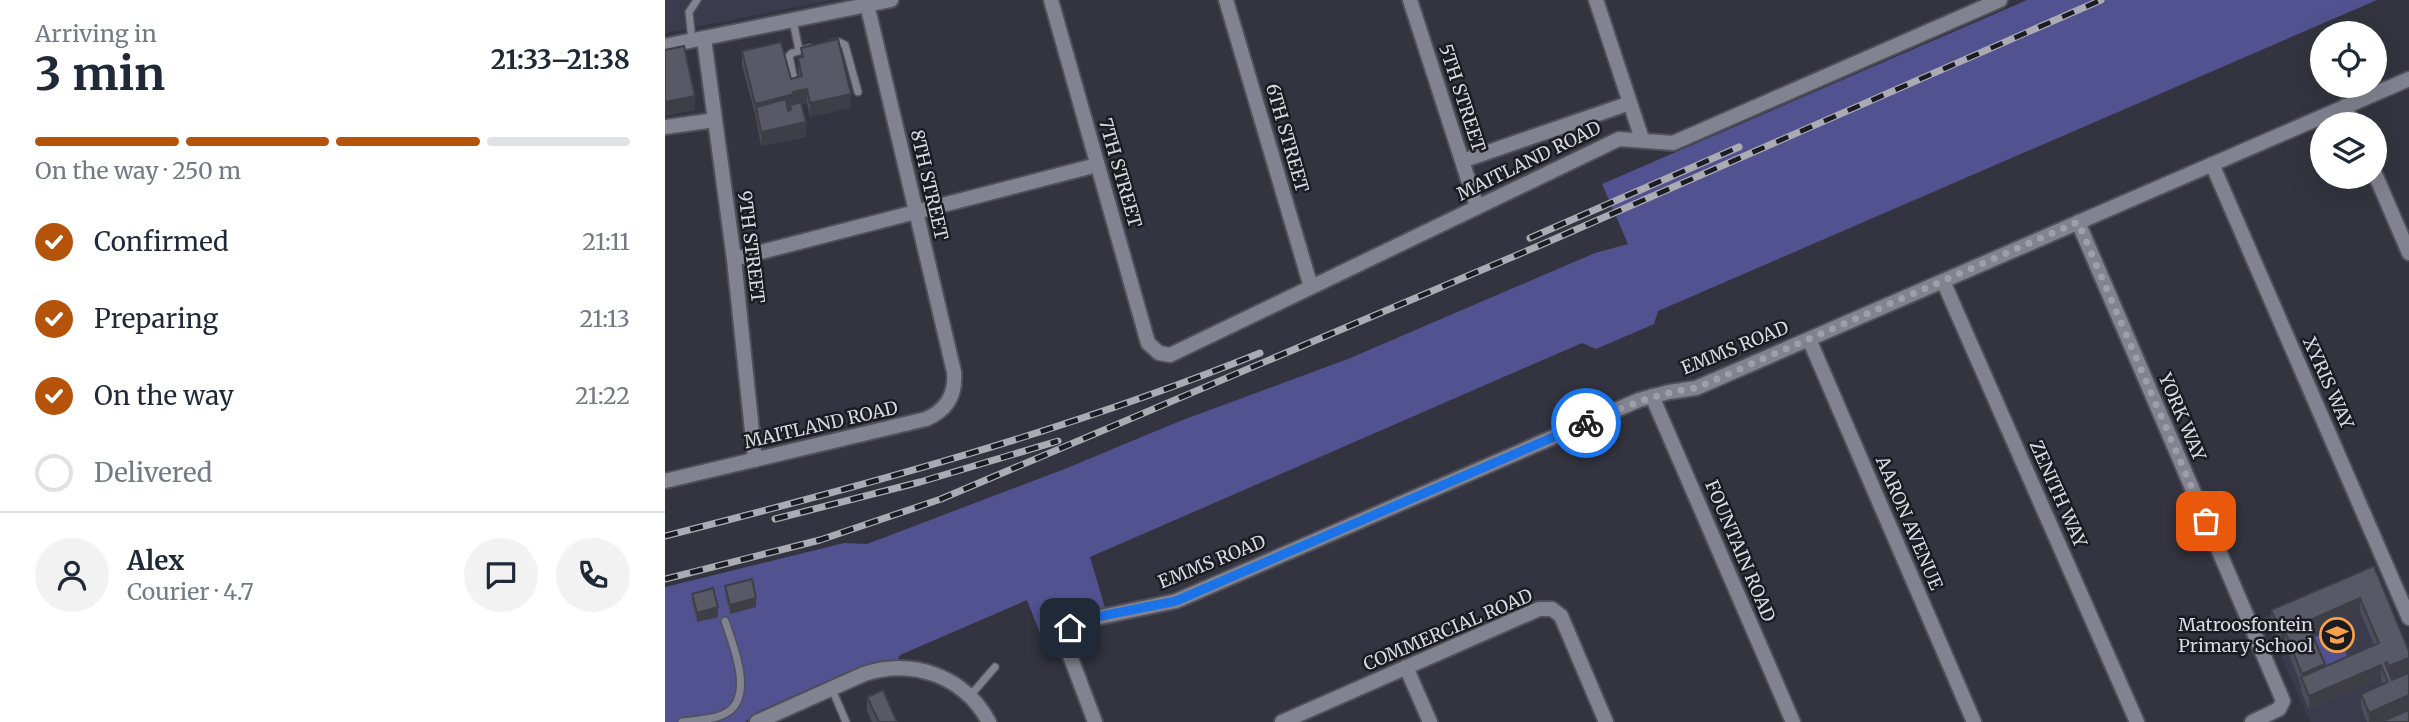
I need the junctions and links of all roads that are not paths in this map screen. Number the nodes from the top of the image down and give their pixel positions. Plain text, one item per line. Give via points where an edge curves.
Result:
1 (697, 0) edge
2 (891, 0) edge
3 (1051, 0) edge
4 (1226, 0) edge
5 (1410, 0) edge
6 (2000, 0) edge
7 (1602, 2) edge
8 (866, 3) edge
9 (793, 21) junction
10 (698, 40) junction
11 (826, 45) edge
12 (665, 46) edge
13 (813, 48) edge
14 (799, 50) junction
15 (2409, 79) edge
16 (796, 85) edge
17 (858, 92) dead end
18 (1630, 103) junction
19 (2345, 106) junction
20 (2348, 112) edge
21 (715, 120) junction
22 (665, 127) edge
23 (1642, 139) junction
24 (1462, 160) junction
25 (2212, 164) junction
26 (1097, 165) junction
27 (2381, 189) edge
28 (1477, 208) junction
29 (916, 212) junction
30 (2078, 222) junction
31 (2409, 253) edge
32 (734, 259) junction
33 (1943, 281) junction
34 (1311, 287) junction
35 (1809, 339) junction
36 (1159, 353) joint
37 (954, 372) joint
38 (1652, 396) junction
39 (755, 460) junction
40 (665, 481) edge
41 (2409, 618) edge
42 (725, 621) dead end
43 (995, 667) dead end
44 (1406, 667) junction
45 (832, 688) junction
46 (970, 696) junction
47 (682, 722) edge
48 (757, 722) edge
49 (846, 722) edge
50 (989, 722) edge
51 (1095, 722) edge
52 (1282, 722) edge
53 (1430, 722) edge
54 (1606, 722) edge
55 (1793, 722) edge
56 (1974, 722) edge
57 (2137, 722) edge
58 (2252, 722) edge

1 - 10 lane via 689,12
2 - 8 street
3 - 26 street, 7TH STREET
4 - 34 street, 6TH STREET
5 - 24 street, 5TH STREET
6 - 23 street, MAITLAND ROAD via 1673,143
7 - 18 street
8 - 9 street
8 - 29 street, 8TH STREET
9 - 10 street
9 - 14 lane
10 - 12 street
10 - 21 street, 9TH STREET
11 - 17 lane via 845,45
13 - 14 lane
14 - 16 lane via 789,56
15 - 19 street, EMMS ROAD
18 - 23 street
18 - 24 street
19 - 20 street
19 - 25 street, EMMS ROAD
21 - 22 street
21 - 32 street, 9TH STREET
23 - 28 street, MAITLAND ROAD via 1619,139
24 - 28 street, 5TH STREET
25 - 30 street, EMMS ROAD
25 - 41 street, XYRIS WAY
26 - 29 street
26 - 36 street, 7TH STREET via 1148,342
27 - 31 street
28 - 34 street, MAITLAND ROAD
29 - 32 street
29 - 37 street, 8TH STREET
30 - 33 street, EMMS ROAD
30 - 58 street, YORK WAY via 2281,696 2282,705 2275,712
32 - 39 street, 9TH STREET
33 - 35 street, EMMS ROAD
33 - 57 street, ZENITH WAY
34 - 36 street, MAITLAND ROAD via 1175,353
35 - 38 street, EMMS ROAD via 1696,388
35 - 56 street, AARON AVENUE
37 - 39 street, MAITLAND ROAD via 948,403 926,419
38 - 51 street, EMMS ROAD via 1176,601 1081,620 1070,628 1066,645
38 - 55 street, FOUNTAIN ROAD
39 - 40 street, MAITLAND ROAD
42 - 47 lane via 741,691 737,705 724,715
43 - 46 lane
44 - 52 street, COMMERCIAL ROAD
44 - 53 street
44 - 54 street, COMMERCIAL ROAD via 1539,609 1552,609 1561,616
45 - 46 street via 870,672 904,668 941,676
45 - 48 street
45 - 49 lane
46 - 50 street

